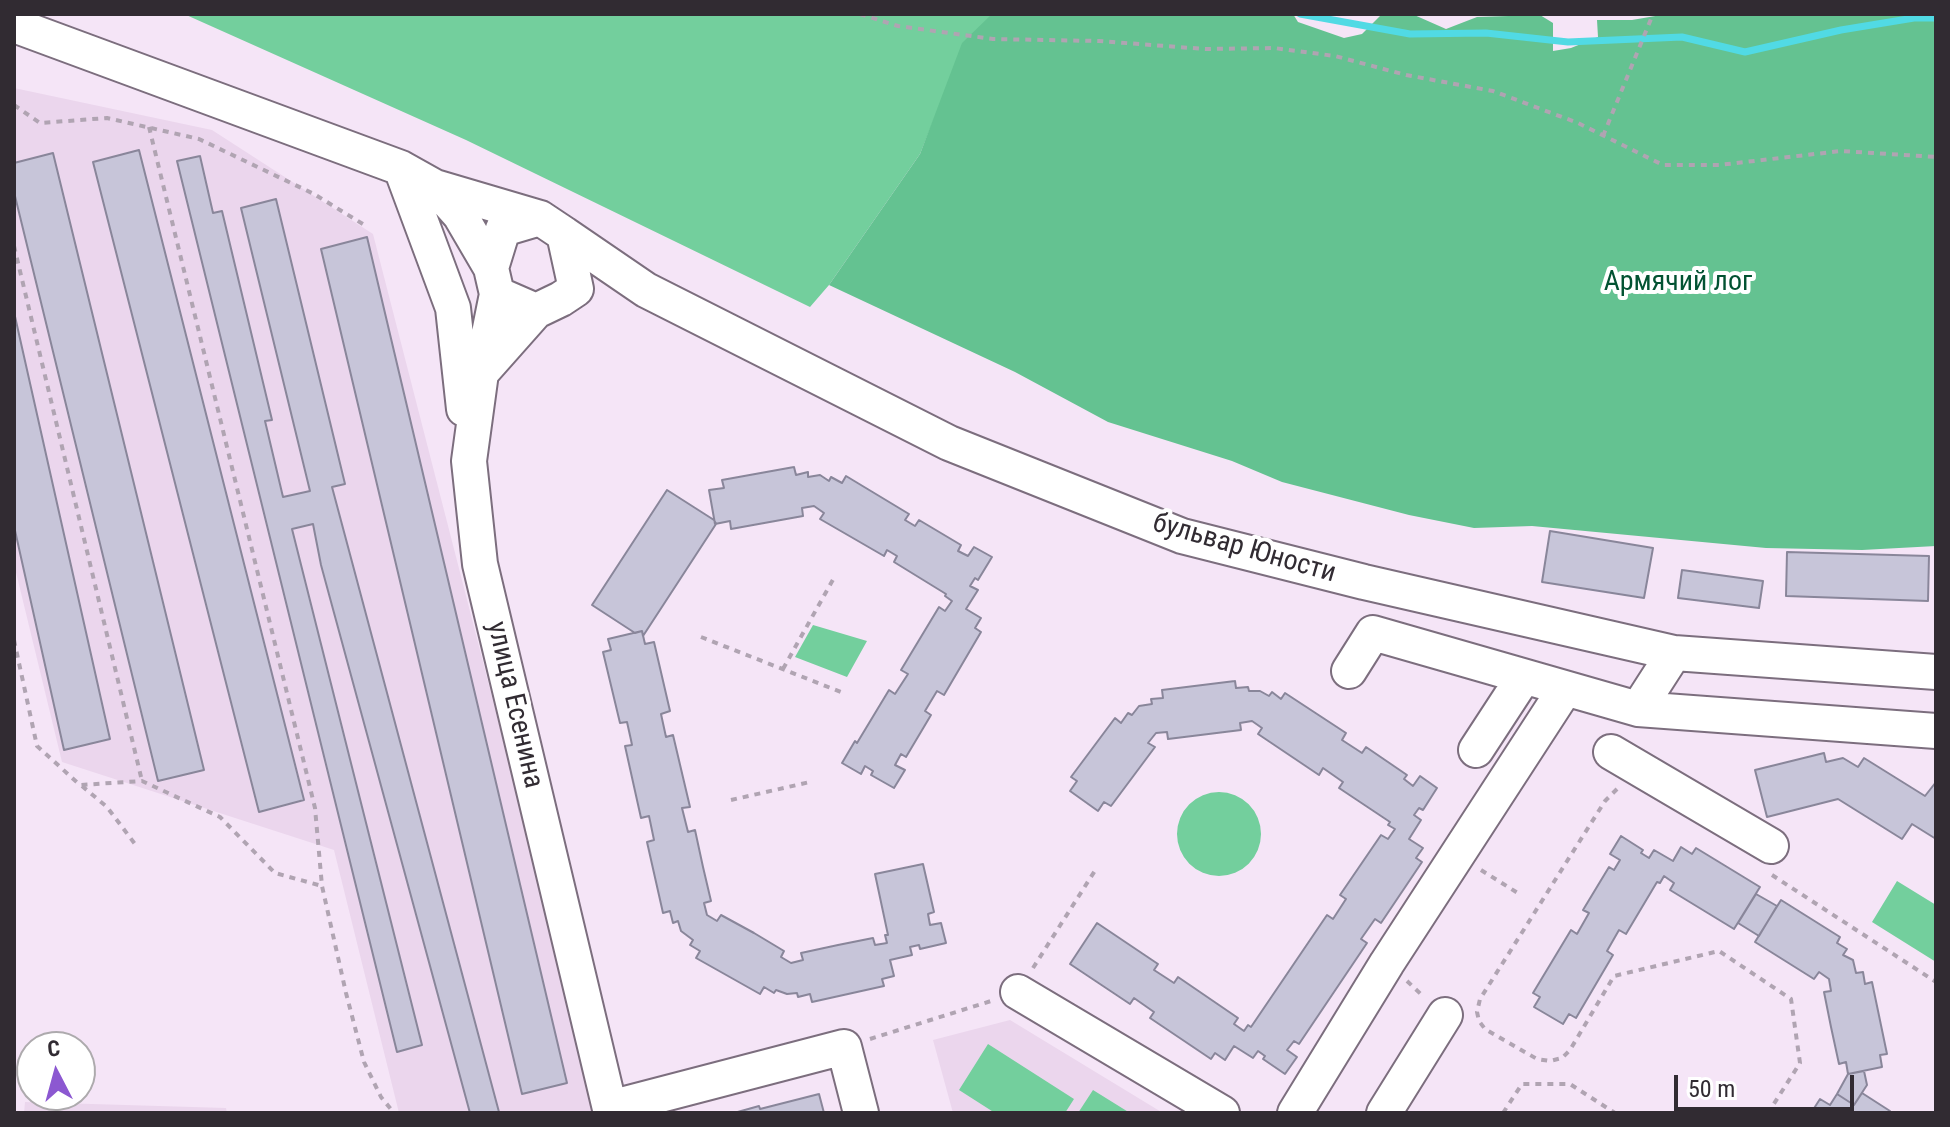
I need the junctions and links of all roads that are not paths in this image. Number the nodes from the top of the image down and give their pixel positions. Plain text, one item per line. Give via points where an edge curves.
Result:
1 (14, 25) edge
2 (401, 168) junction
3 (435, 187) junction
4 (552, 226) junction
5 (494, 281) junction
6 (576, 289) junction
7 (646, 290) junction
8 (536, 311) junction
9 (481, 373) junction
10 (469, 461) junction
11 (1674, 653) junction
12 (1349, 671) dead end
13 (1936, 672) edge
14 (1523, 678) junction
15 (1565, 689) junction
16 (1638, 709) junction
17 (1936, 731) edge
18 (1476, 750) dead end
19 (1611, 752) dead end
20 (1769, 859) road end
21 (1018, 992) road end
22 (1445, 1015) road end
23 (610, 1111) edge
24 (861, 1113) edge
25 (1222, 1113) edge
26 (1295, 1113) edge
27 (1384, 1113) edge

1 - 2 street
2 - 3 street
2 - 10 street via 453,308
3 - 4 street, бульвар Юности
3 - 5 street via 460,215
4 - 5 street, улица Есенина via 503,229
4 - 6 street
4 - 7 street, бульвар Юности
5 - 8 street
5 - 9 street, улица Есенина
6 - 7 street
6 - 8 street
7 - 11 street, бульвар Юности via 949,443 1182,536
8 - 9 street
9 - 10 street, улица Есенина
10 - 23 street, улица Есенина via 480,564
11 - 13 street, бульвар Юности
11 - 16 street
12 - 14 street via 1373,633
14 - 15 street
14 - 18 street
15 - 16 street
15 - 26 street
16 - 17 street
19 - 20 street
21 - 25 street
22 - 27 street
23 - 24 street via 844,1047

